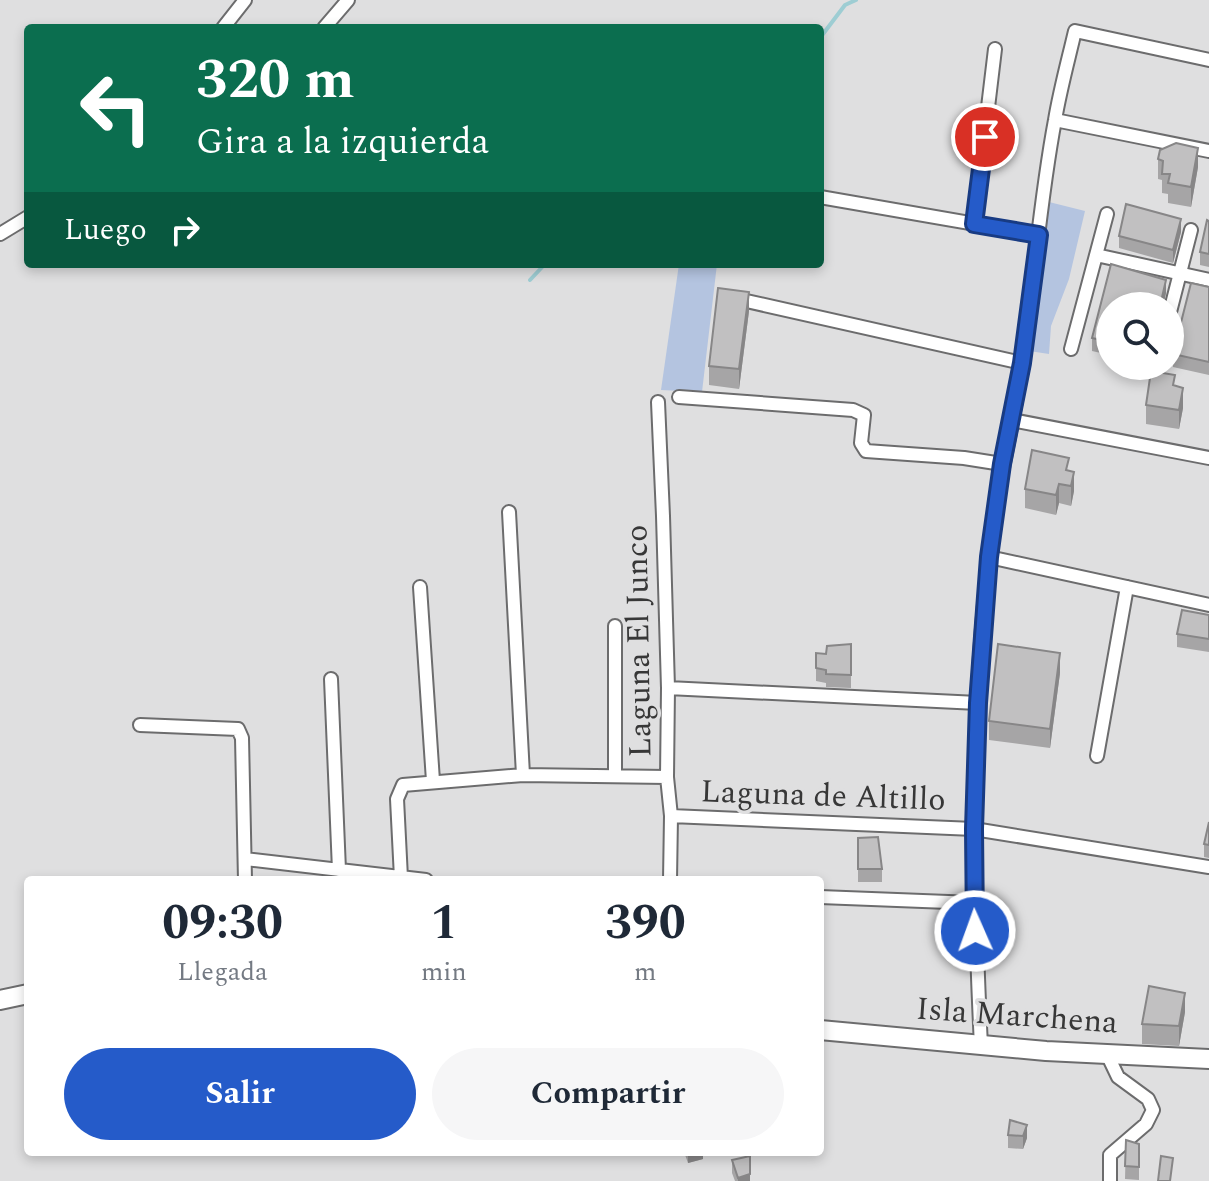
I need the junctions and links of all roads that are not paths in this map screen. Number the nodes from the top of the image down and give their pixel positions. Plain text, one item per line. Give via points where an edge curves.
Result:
1 (245, 0) edge
2 (348, 0) edge
3 (226, 24) edge
4 (327, 24) edge
5 (995, 49) dead end
6 (1209, 60) edge
7 (1055, 120) junction
8 (1209, 151) edge
9 (824, 198) edge
10 (1107, 214) dead end
11 (24, 219) edge
12 (974, 224) junction
13 (1191, 230) dead end
14 (0, 234) edge
15 (1039, 235) junction
16 (1096, 255) junction
17 (1179, 274) junction
18 (1209, 280) edge
19 (1175, 292) edge
20 (729, 297) edge
21 (1071, 349) dead end
22 (1022, 363) junction
23 (679, 397) dead end
24 (658, 402) dead end
25 (1012, 420) junction
26 (1209, 458) edge
27 (1002, 464) junction
28 (509, 512) dead end
29 (989, 557) junction
30 (420, 587) dead end
31 (1127, 587) junction
32 (1209, 605) edge
33 (615, 626) dead end
34 (331, 679) dead end
35 (668, 688) junction
36 (978, 703) junction
37 (140, 725) dead end
38 (1097, 756) dead end
39 (523, 775) junction
40 (615, 776) junction
41 (667, 777) junction
42 (433, 781) junction
43 (671, 816) junction
44 (974, 829) junction
45 (245, 859) junction
46 (1209, 867) edge
47 (339, 870) junction
48 (245, 876) edge
49 (386, 876) edge
50 (401, 876) edge
51 (670, 876) edge
52 (824, 897) edge
53 (974, 903) junction
54 (24, 995) edge
55 (0, 1000) edge
56 (824, 1030) edge
57 (981, 1046) junction
58 (1107, 1054) junction
59 (1209, 1059) edge
60 (1110, 1181) edge

1 - 3 street
2 - 4 street
5 - 12 street
6 - 7 street via 1075,31
7 - 8 street
7 - 15 street
9 - 12 street
10 - 16 street
11 - 14 street
12 - 15 street
13 - 17 street
15 - 22 street
16 - 17 street
16 - 21 street
17 - 18 street
17 - 19 street
20 - 22 street
22 - 25 street
23 - 27 street via 853,410 864,415 861,443 866,451
24 - 35 street, Laguna El Junco
25 - 26 street
25 - 27 street
27 - 29 street
28 - 39 street
29 - 31 street
29 - 36 street
30 - 42 street
31 - 32 street
31 - 38 street
33 - 40 street
34 - 47 street
35 - 36 street
35 - 41 street, Laguna El Junco
36 - 44 street
37 - 45 street via 238,729
39 - 40 street
39 - 42 street
40 - 41 street
41 - 43 street, Laguna El Junco
42 - 50 street via 403,785 397,799
43 - 44 street, Laguna de Altillo
43 - 51 street, Laguna El Junco
44 - 46 street, Laguna de Altillo
44 - 53 street
45 - 47 street
45 - 48 street
47 - 49 street
52 - 53 street
53 - 57 street
54 - 55 street
56 - 57 street, Isla Marchena
57 - 58 street, Isla Marchena
58 - 59 street, Isla Marchena
58 - 60 street via 1115,1073 1148,1099 1153,1110 1146,1124 1113,1151

